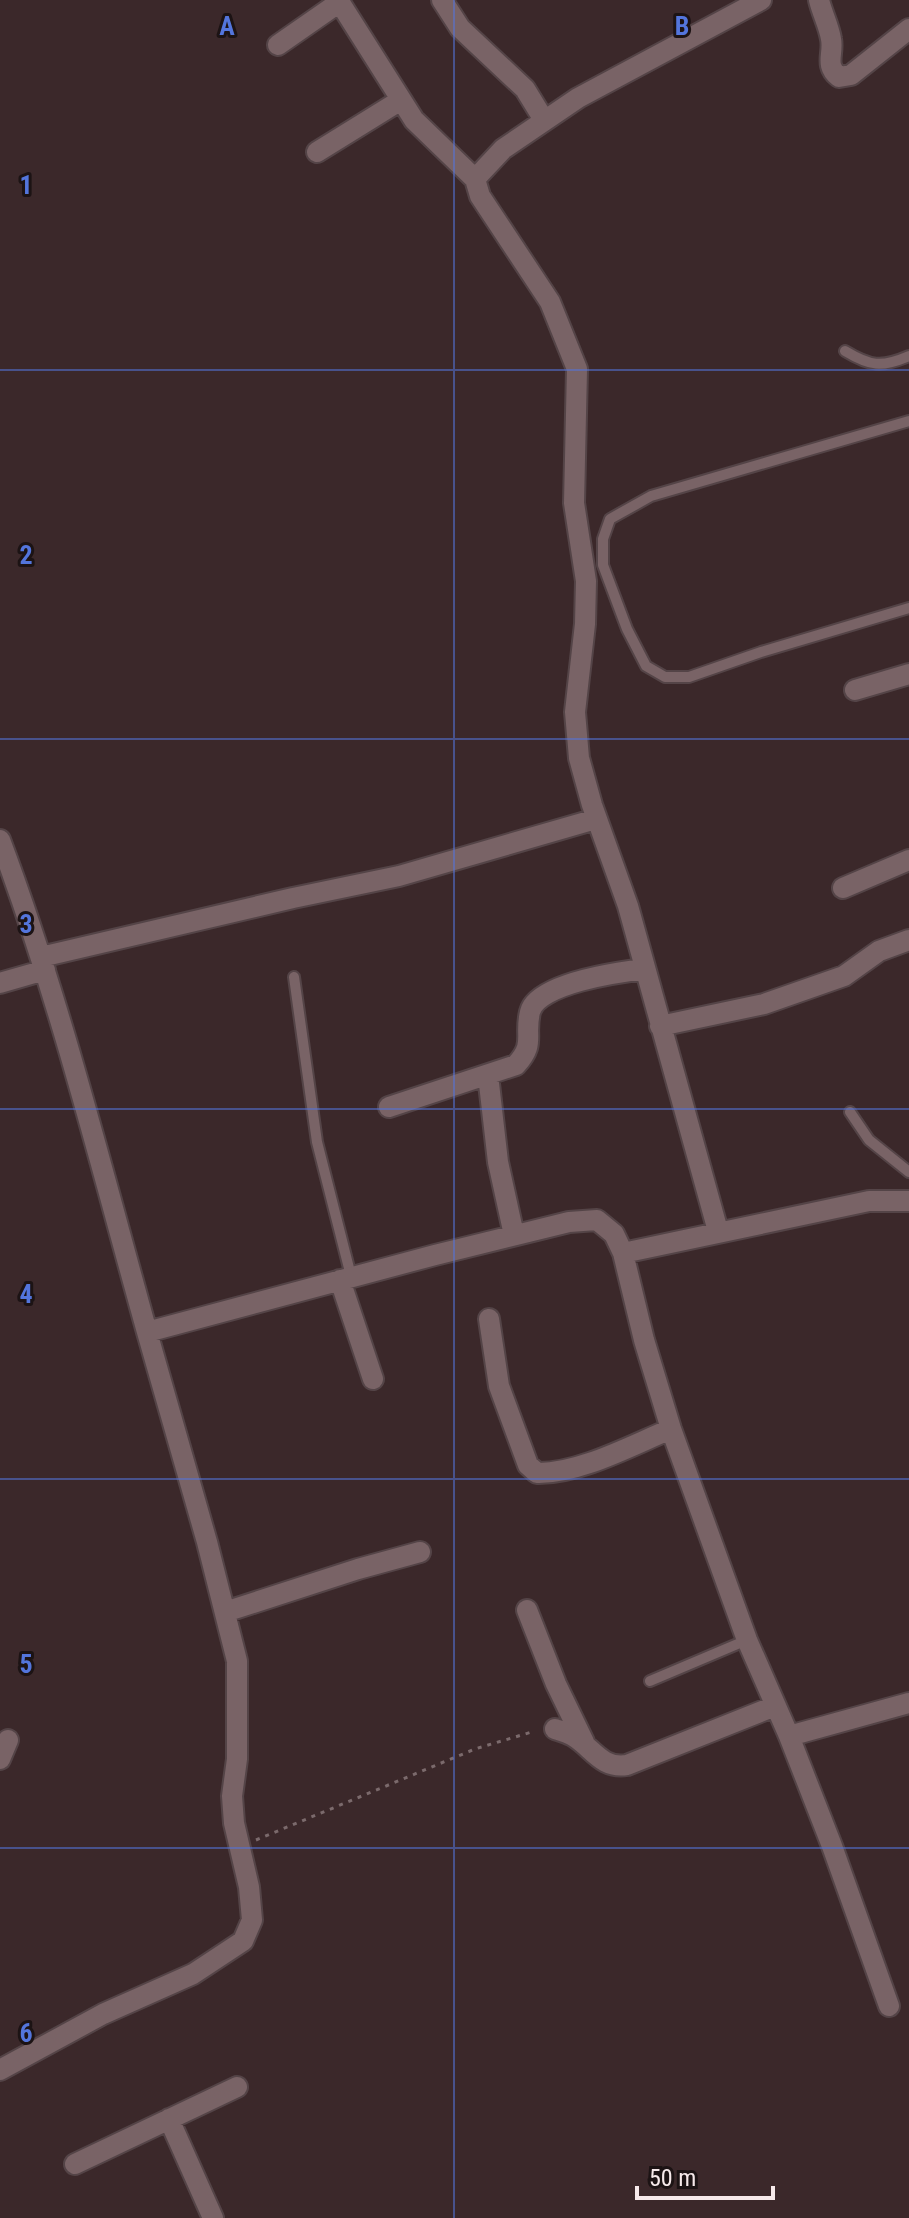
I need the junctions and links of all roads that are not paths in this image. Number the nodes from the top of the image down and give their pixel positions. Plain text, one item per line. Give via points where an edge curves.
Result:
1 (442, 0) edge
2 (761, 0) edge
3 (819, 0) edge
4 (909, 29) edge
5 (278, 45) dead end
6 (401, 100) junction
7 (544, 120) junction
8 (317, 152) dead end
9 (475, 179) junction
10 (845, 351) dead end
11 (909, 356) edge
12 (909, 421) edge
13 (909, 608) edge
14 (909, 674) edge
15 (855, 690) dead end
16 (596, 819) junction
17 (0, 840) edge
18 (909, 860) edge
19 (843, 888) dead end
20 (909, 940) edge
21 (43, 964) junction
22 (645, 969) junction
23 (294, 977) dead end
24 (0, 983) edge
25 (660, 1026) junction
26 (488, 1075) junction
27 (389, 1107) dead end
28 (850, 1112) dead end
29 (909, 1172) edge
30 (909, 1201) edge
31 (718, 1231) junction
32 (514, 1235) junction
33 (623, 1253) junction
34 (346, 1278) junction
35 (489, 1319) dead end
36 (147, 1332) junction
37 (373, 1379) dead end
38 (671, 1429) junction
39 (420, 1552) dead end
40 (527, 1610) dead end
41 (225, 1612) junction
42 (747, 1640) junction
43 (650, 1681) dead end
44 (909, 1703) edge
45 (775, 1706) junction
46 (555, 1729) road end
47 (789, 1736) junction
48 (587, 1748) junction
49 (889, 2006) dead end
50 (0, 2070) edge
51 (237, 2087) dead end
52 (169, 2119) junction
53 (75, 2164) dead end
54 (213, 2218) edge

1 - 7 street via 460,28 525,89
2 - 7 street
3 - 4 street via 832,42 830,65 839,77 851,75
5 - 6 street via 334,6 342,6
6 - 8 street
6 - 9 street
7 - 9 street via 503,149
9 - 16 street via 480,196 550,302 577,369 574,503 586,581 575,712 579,758
10 - 11 lane via 877,365
12 - 13 lane via 651,496 610,519 603,539 603,565 627,629 646,666 665,677 689,677
14 - 15 street
16 - 21 street via 399,876 293,898
16 - 22 street
17 - 21 street
18 - 19 street
20 - 25 street via 879,951 844,976 764,1004
21 - 24 street
21 - 36 street
22 - 25 street
22 - 26 street via 560,987 540,999 530,1009 528,1052 516,1065
23 - 34 lane via 317,1142
25 - 31 street
26 - 27 street
26 - 32 street via 498,1162
28 - 29 lane via 869,1140
30 - 31 street via 869,1201
31 - 33 street
32 - 33 street via 597,1220 614,1234
32 - 34 street
33 - 38 street
34 - 36 street
34 - 37 street
35 - 38 street via 499,1386 528,1465 537,1473 583,1464
36 - 41 street
38 - 42 street
39 - 41 street
40 - 48 street
41 - 50 street via 237,1661 232,1796 252,1920 243,1941 193,1974 103,2014
42 - 43 lane
42 - 45 street
44 - 47 street
45 - 47 street
45 - 48 street via 627,1765 606,1763
46 - 48 street via 573,1735
47 - 49 street
51 - 52 street
52 - 53 street
52 - 54 street

